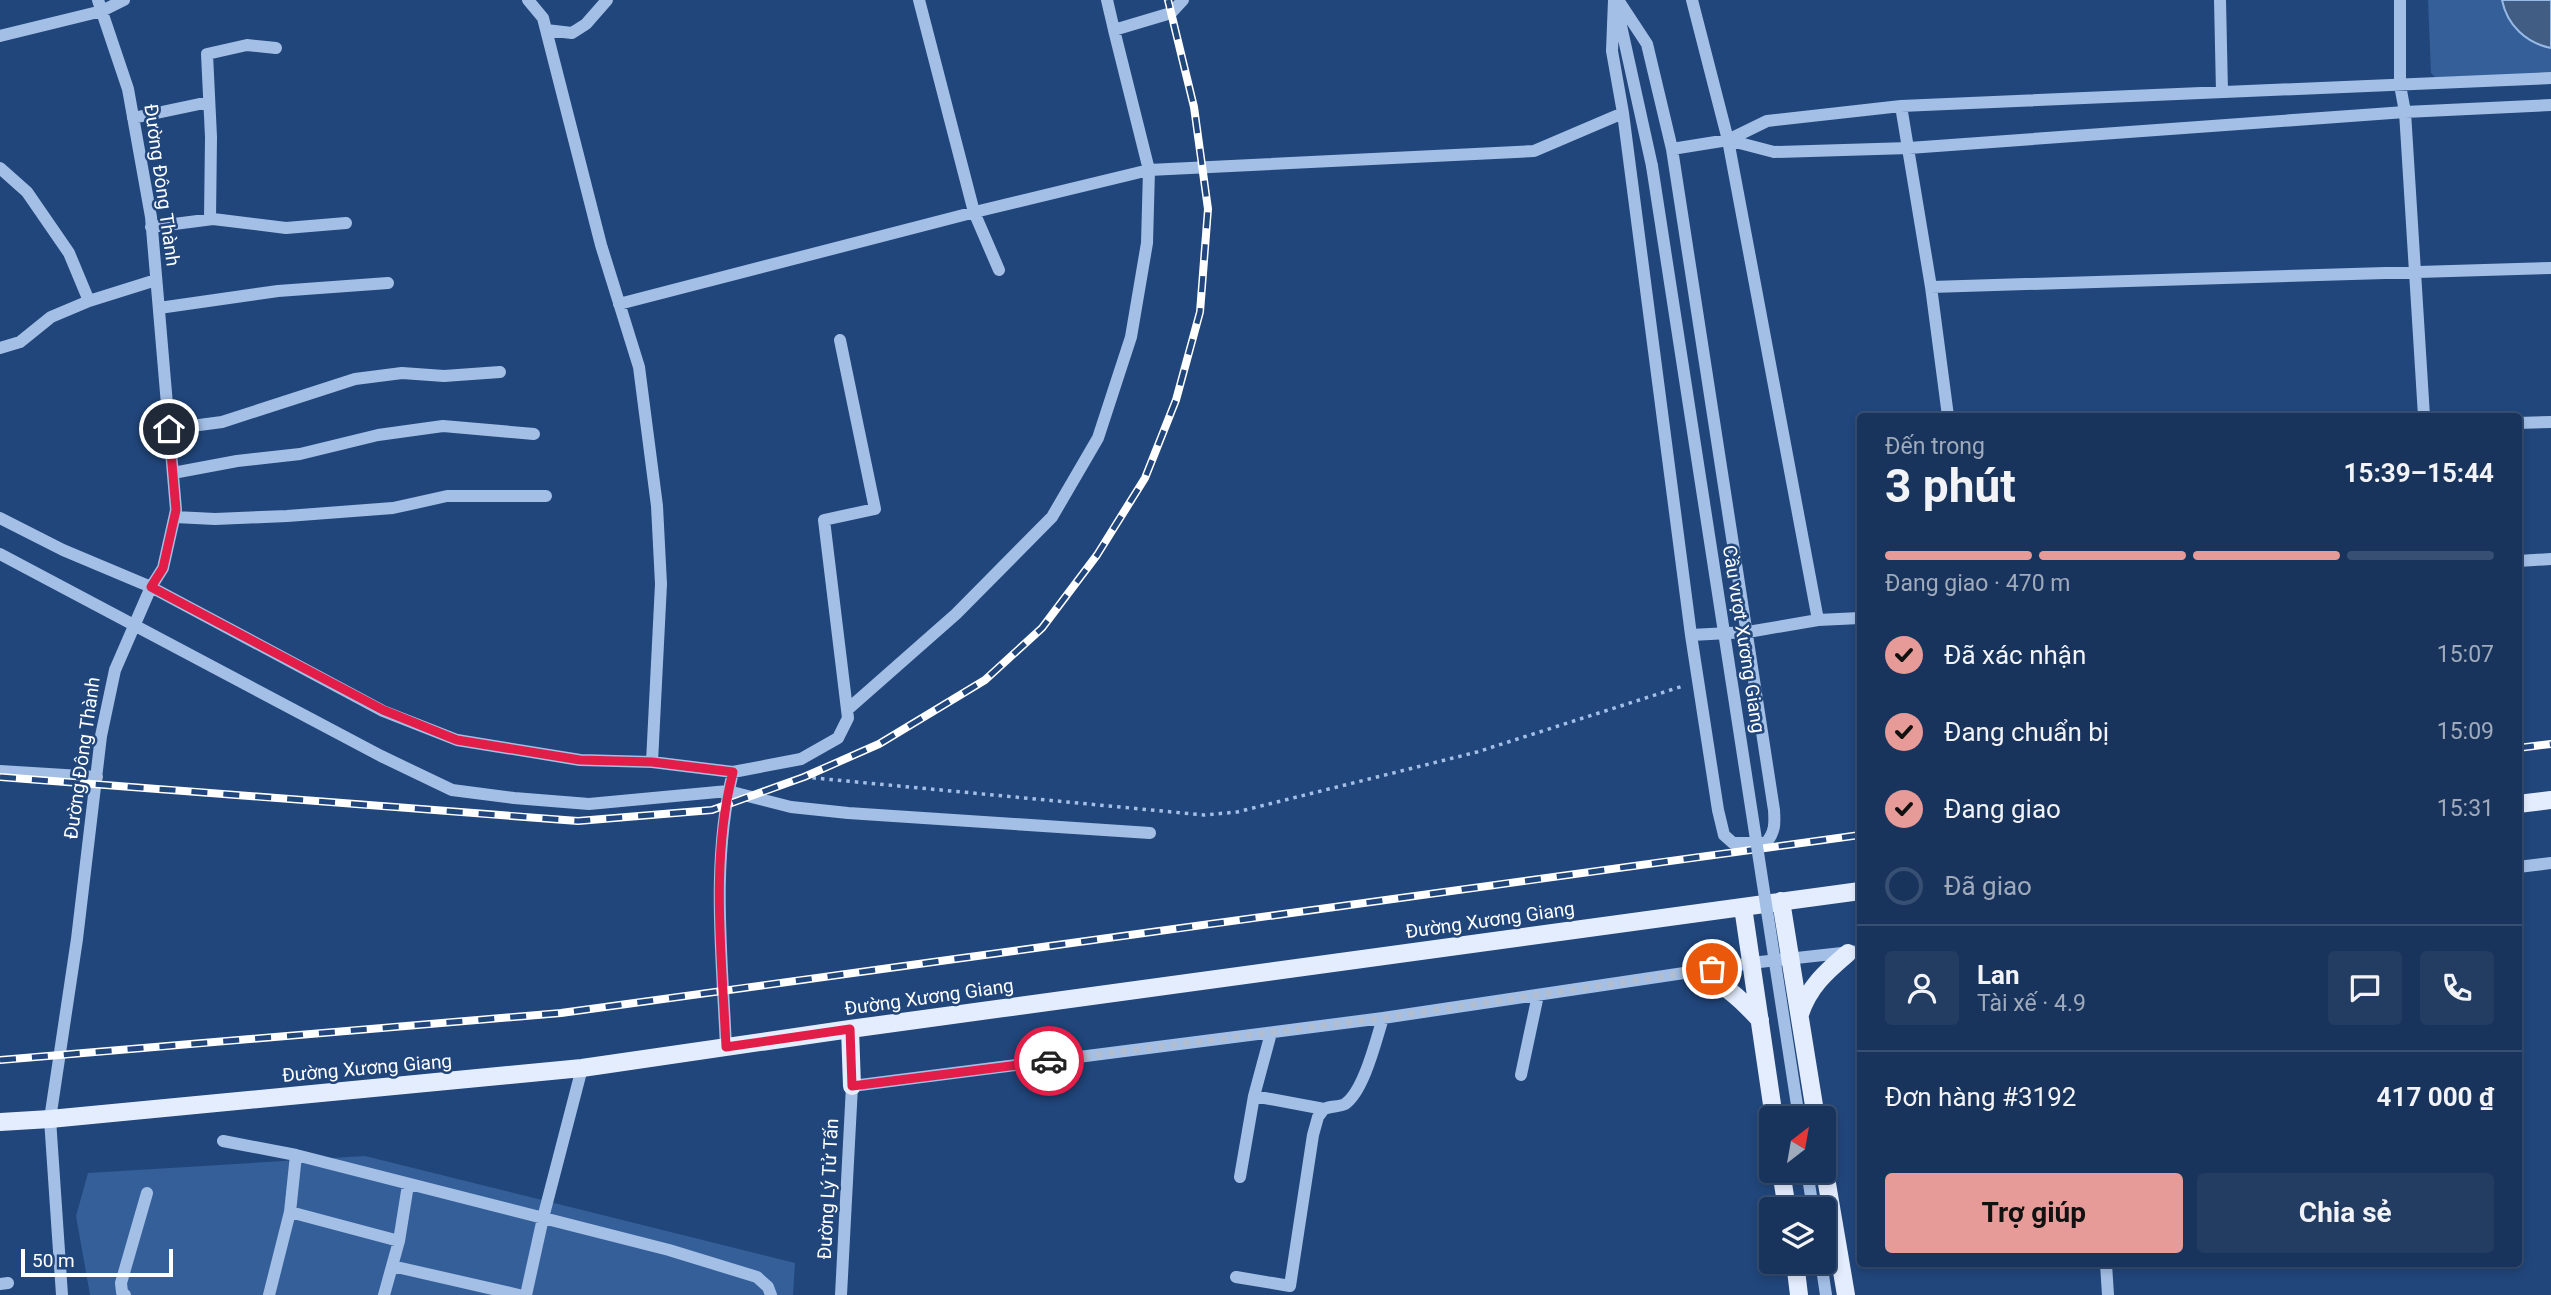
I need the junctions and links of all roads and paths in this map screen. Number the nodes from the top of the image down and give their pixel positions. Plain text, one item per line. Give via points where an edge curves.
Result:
1 (124, 0) edge
2 (527, 0) edge
3 (607, 0) edge
4 (919, 0) edge
5 (1107, 0) edge
6 (1183, 0) edge
7 (1616, 0) edge
8 (1692, 0) edge
9 (2220, 0) edge
10 (2400, 0) edge
11 (100, 5) edge
12 (546, 30) junction
13 (1114, 30) junction
14 (0, 36) edge
15 (276, 48) dead end
16 (2551, 78) edge
17 (2400, 85) junction
18 (2222, 92) junction
19 (209, 102) junction
20 (2551, 105) edge
21 (1901, 106) junction
22 (2405, 112) junction
23 (1623, 113) junction
24 (133, 118) junction
25 (1728, 140) junction
26 (1909, 148) junction
27 (1672, 149) junction
28 (0, 168) edge
29 (1149, 170) junction
30 (974, 212) junction
31 (210, 219) junction
32 (346, 223) dead end
33 (151, 227) junction
34 (2551, 268) edge
35 (999, 270) dead end
36 (2415, 272) junction
37 (156, 280) junction
38 (388, 283) dead end
39 (1931, 287) junction
40 (89, 301) junction
41 (620, 304) junction
42 (159, 308) junction
43 (840, 340) dead end
44 (0, 348) edge
45 (500, 372) dead end
46 (1948, 413) edge
47 (2424, 413) edge
48 (2551, 422) edge
49 (2522, 423) edge
50 (169, 429) junction
51 (534, 434) dead end
52 (173, 473) junction
53 (546, 496) dead end
54 (175, 517) junction
55 (0, 518) edge
56 (0, 554) edge
57 (2551, 559) edge
58 (2522, 561) edge
59 (151, 587) junction
60 (1857, 618) edge
61 (1818, 620) junction
62 (135, 625) junction
63 (1748, 632) junction
64 (1691, 635) junction
65 (1698, 681) junction
66 (847, 710) junction
67 (652, 762) junction
68 (0, 771) edge
69 (733, 772) junction
70 (97, 777) junction
71 (804, 777) dead end
72 (728, 791) junction
73 (2551, 800) edge
74 (2522, 804) edge
75 (1150, 833) dead end
76 (2551, 863) edge
77 (2522, 867) edge
78 (1857, 891) edge
79 (1781, 901) junction
80 (1743, 907) junction
81 (1854, 952) edge
82 (1789, 959) junction
83 (1751, 963) junction
84 (1692, 972) junction
85 (1538, 995) junction
86 (1798, 1010) junction
87 (1759, 1015) junction
88 (1383, 1018) junction
89 (850, 1029) junction
90 (1271, 1033) junction
91 (726, 1047) junction
92 (582, 1068) junction
93 (1521, 1075) dead end
94 (852, 1086) junction
95 (1253, 1100) junction
96 (1772, 1106) edge
97 (1797, 1106) edge
98 (1814, 1106) edge
99 (1324, 1109) junction
100 (50, 1119) junction
101 (0, 1122) edge
102 (223, 1141) dead end
103 (296, 1155) junction
104 (1240, 1177) dead end
105 (1827, 1183) edge
106 (408, 1185) junction
107 (147, 1193) dead end
108 (290, 1212) junction
109 (543, 1218) junction
110 (399, 1241) junction
111 (392, 1266) junction
112 (2106, 1267) edge
113 (1797, 1274) edge
114 (1823, 1274) edge
115 (1236, 1277) dead end
116 (62, 1295) edge
117 (125, 1295) edge
118 (269, 1295) edge
119 (384, 1295) edge
120 (519, 1295) edge
121 (527, 1295) edge
122 (771, 1295) edge
123 (841, 1295) edge
124 (1800, 1295) edge
125 (1826, 1295) edge
126 (1846, 1295) edge
127 (2108, 1295) edge

1 - 11 street
2 - 12 street via 543,18
3 - 12 street via 572,33
4 - 30 street
5 - 13 street
6 - 13 street via 1171,13
7 - 23 street via 1612,51
7 - 27 street via 1647,44
7 - 97 street, Cầu vượt Xương Giang, bridge via 1652,166
8 - 25 street
9 - 18 street
10 - 17 street
11 - 14 street
11 - 24 street, Đường Đông Thành
12 - 41 street
13 - 29 street
15 - 19 street via 247,45 207,54
16 - 17 street
17 - 18 street
17 - 22 street
18 - 21 street
19 - 24 street
19 - 31 street
20 - 22 street
21 - 25 street via 1766,121
21 - 26 street
22 - 26 street
22 - 36 street
23 - 29 street via 1534,151
23 - 64 street
24 - 33 street, Đường Đông Thành
25 - 26 street via 1774,152
25 - 27 street
25 - 61 street
26 - 39 street
27 - 63 street
28 - 40 street via 27,192 69,253
29 - 30 street
29 - 66 street via 1147,243 1131,337 1098,438 1052,517 956,614
30 - 35 street
30 - 41 street
31 - 32 street via 286,228
31 - 33 street
33 - 37 street, Đường Đông Thành
34 - 36 street
36 - 39 street
36 - 47 street
37 - 40 street
37 - 42 street, Đường Đông Thành
38 - 42 street via 278,291
39 - 46 street
40 - 44 street via 51,317 20,342
41 - 67 street via 639,367 657,506 661,584
42 - 50 street, Đường Đông Thành
43 - 66 street via 875,509 824,520
45 - 50 street via 402,373 355,379 222,422
48 - 49 street
50 - 52 street, Đường Đông Thành
51 - 52 street via 443,426
52 - 54 street, Đường Đông Thành
53 - 54 street via 447,496 393,508 215,519
54 - 59 street, Đường Đông Thành via 163,568
55 - 59 street
56 - 62 street
57 - 58 street
59 - 62 street, Đường Đông Thành
59 - 67 street via 383,710 457,740 580,760
60 - 61 street
61 - 63 street
62 - 70 street, Đường Đông Thành via 115,670
62 - 72 street via 452,790 589,804
63 - 64 street
63 - 65 street via 1774,810 1773,835 1766,843 1733,844 1724,835
64 - 65 street
65 - 71 path via 1478,752 1237,812 1204,815
66 - 69 street via 838,738 802,759
67 - 69 street
68 - 70 street
69 - 72 street
70 - 100 street, Đường Đông Thành
72 - 75 street via 791,807 836,812
72 - 91 street via 720,898
73 - 74 main road
76 - 77 street
78 - 79 main road, Đường Xương Giang
79 - 80 main road, Đường Xương Giang
79 - 82 main road
80 - 83 main road
80 - 89 main road, Đường Xương Giang
81 - 82 street
81 - 86 main road via 1820,977
82 - 83 street
82 - 86 main road
83 - 84 street
83 - 87 main road
84 - 85 street
84 - 87 main road via 1719,983
85 - 88 street
85 - 93 street
86 - 87 main road via 1782,988 1771,989
86 - 98 main road
87 - 96 main road
88 - 90 street
88 - 99 street via 1356,1090 1343,1105
89 - 91 main road, Đường Xương Giang
89 - 94 main road
90 - 94 street
90 - 95 street
91 - 92 main road, Đường Xương Giang
92 - 100 main road, Đường Xương Giang
92 - 109 street
94 - 123 street, Đường Lý Tử Tấn
95 - 99 street
95 - 104 street
99 - 115 street via 1313,1135 1290,1286
100 - 101 main road, Đường Xương Giang
100 - 116 street, Đường Đông Thành
102 - 103 street
103 - 106 street
103 - 108 street
105 - 126 main road
106 - 109 street
106 - 110 street
107 - 117 street via 121,1283
108 - 110 street
108 - 118 street
109 - 121 street
109 - 122 street via 757,1277
110 - 111 street
111 - 119 street
111 - 120 street
112 - 127 street
113 - 124 main road
114 - 125 street

